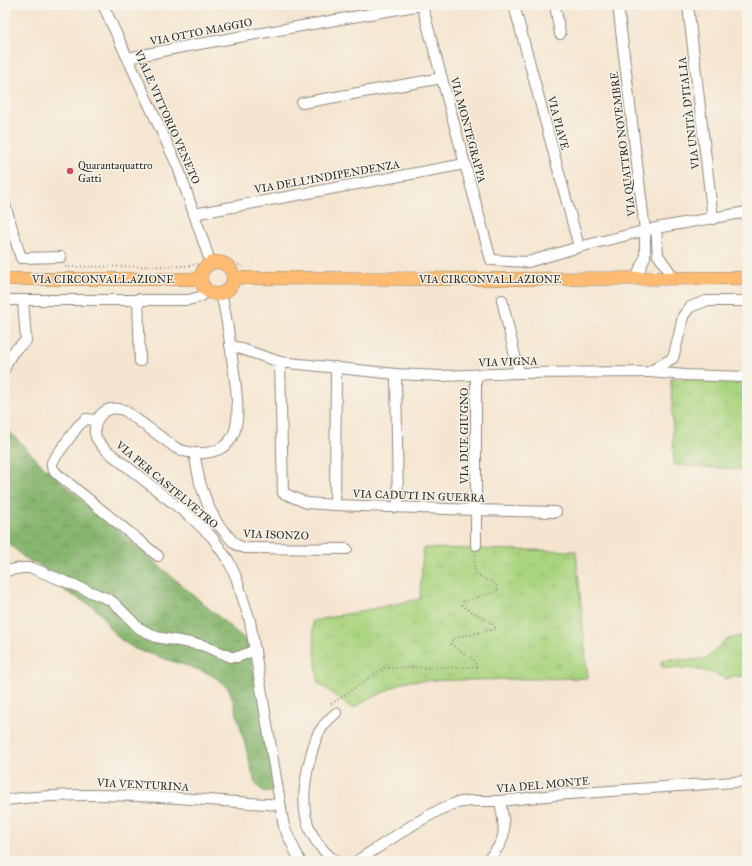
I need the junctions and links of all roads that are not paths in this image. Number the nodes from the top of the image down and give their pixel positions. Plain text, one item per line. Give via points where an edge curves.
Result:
1 (103, 5) edge
2 (421, 5) edge
3 (514, 5) edge
4 (555, 5) edge
5 (618, 5) edge
6 (688, 5) edge
7 (560, 34) dead end
8 (128, 58) junction
9 (442, 78) junction
10 (302, 103) dead end
11 (465, 164) junction
12 (5, 204) edge
13 (747, 212) edge
14 (194, 214) junction
15 (713, 219) junction
16 (656, 228) junction
17 (645, 231) junction
18 (579, 247) junction
19 (60, 262) road end
20 (208, 263) junction
21 (232, 278) junction
22 (636, 278) junction
23 (674, 278) junction
24 (747, 278) edge
25 (5, 279) edge
26 (201, 279) junction
27 (208, 291) junction
28 (221, 294) junction
29 (138, 299) junction
30 (5, 300) edge
31 (22, 300) junction
32 (502, 300) dead end
33 (747, 301) edge
34 (230, 345) junction
35 (140, 361) dead end
36 (280, 362) junction
37 (5, 368) edge
38 (336, 368) junction
39 (649, 372) junction
40 (519, 373) junction
41 (396, 374) junction
42 (476, 375) junction
43 (747, 377) edge
44 (96, 420) junction
45 (194, 453) junction
46 (335, 505) junction
47 (398, 507) junction
48 (476, 510) junction
49 (556, 512) dead end
50 (476, 545) road end
51 (347, 548) dead end
52 (158, 556) dead end
53 (5, 571) edge
54 (255, 650) junction
55 (336, 713) road end
56 (747, 781) edge
57 (5, 800) edge
58 (500, 801) junction
59 (280, 805) junction
60 (300, 861) edge
61 (335, 861) edge
62 (357, 861) edge
63 (486, 861) edge

1 - 8 street, VIALE VITTORIO VENETO
2 - 8 street, VIA OTTO MAGGIO
2 - 9 street, VIA MONTEGRAPPA
3 - 18 street, VIA PIAVE
4 - 7 street
5 - 17 street, VIA QUATTRO NOVEMBRE
6 - 15 street, VIA UNITÀ D'ITALIA
8 - 14 street, VIALE VITTORIO VENETO via 178,166
9 - 10 street
9 - 11 street, VIA MONTEGRAPPA
11 - 14 street, VIA DELL'INDIPENDENZA
11 - 18 street, VIA MONTEGRAPPA via 491,260 528,262
12 - 19 street via 21,258
13 - 15 street
14 - 20 street, VIALE VITTORIO VENETO
15 - 16 street
16 - 17 street
16 - 23 street via 658,255
17 - 18 street
17 - 22 street, VIA QUATTRO NOVEMBRE via 645,257
20 - 21 main road via 225,265
20 - 26 main road
21 - 22 main road, VIA CIRCONVALLAZIONE
21 - 28 main road via 230,288
22 - 23 main road, VIA CIRCONVALLAZIONE
23 - 24 main road, VIA CIRCONVALLAZIONE
25 - 26 main road, VIA CIRCONVALLAZIONE
26 - 27 main road
27 - 28 main road
27 - 29 street via 200,297 188,300
28 - 34 street via 227,315
29 - 31 street
29 - 35 street
30 - 31 street
31 - 37 street via 26,341 15,349
32 - 40 street
33 - 39 street, VIA VIGNA via 706,301 690,307 683,316 673,358
34 - 36 street, VIA VIGNA
34 - 45 street via 236,395 236,429 226,444 218,449 208,453
36 - 38 street, VIA VIGNA
36 - 46 street, VIA CADUTI IN GUERRA via 283,493 307,503
38 - 41 street, VIA VIGNA
38 - 46 street
39 - 40 street, VIA VIGNA
39 - 43 street
40 - 42 street, VIA VIGNA
41 - 42 street, VIA VIGNA
41 - 47 street
42 - 48 street, VIA DUE GIUGNO
44 - 45 street via 110,408 124,410 176,448
44 - 52 street via 86,419 78,426 52,462 52,467
44 - 54 street, VIA PER CASTELVETRO via 95,435 106,450 192,518 212,537 228,560 250,621
45 - 51 street, VIA ISONZO via 200,483 213,517 234,543 245,548
46 - 47 street, VIA CADUTI IN GUERRA
47 - 48 street, VIA CADUTI IN GUERRA
48 - 49 street, VIA CADUTI IN GUERRA
48 - 50 street, VIA DUE GIUGNO
53 - 54 street via 32,568 108,599 139,628 156,636 202,645 230,657 238,657
54 - 59 street, VIA PER CASTELVETRO
55 - 61 street via 322,726 315,740 304,784 303,799 311,832 318,844
56 - 58 street, VIA DEL MONTE
57 - 59 street, VIA VENTURINA via 96,794
58 - 62 street, VIA DEL MONTE via 470,801 443,808
58 - 63 street via 505,826 503,836 501,844
59 - 60 street, VIA PER CASTELVETRO via 284,827

